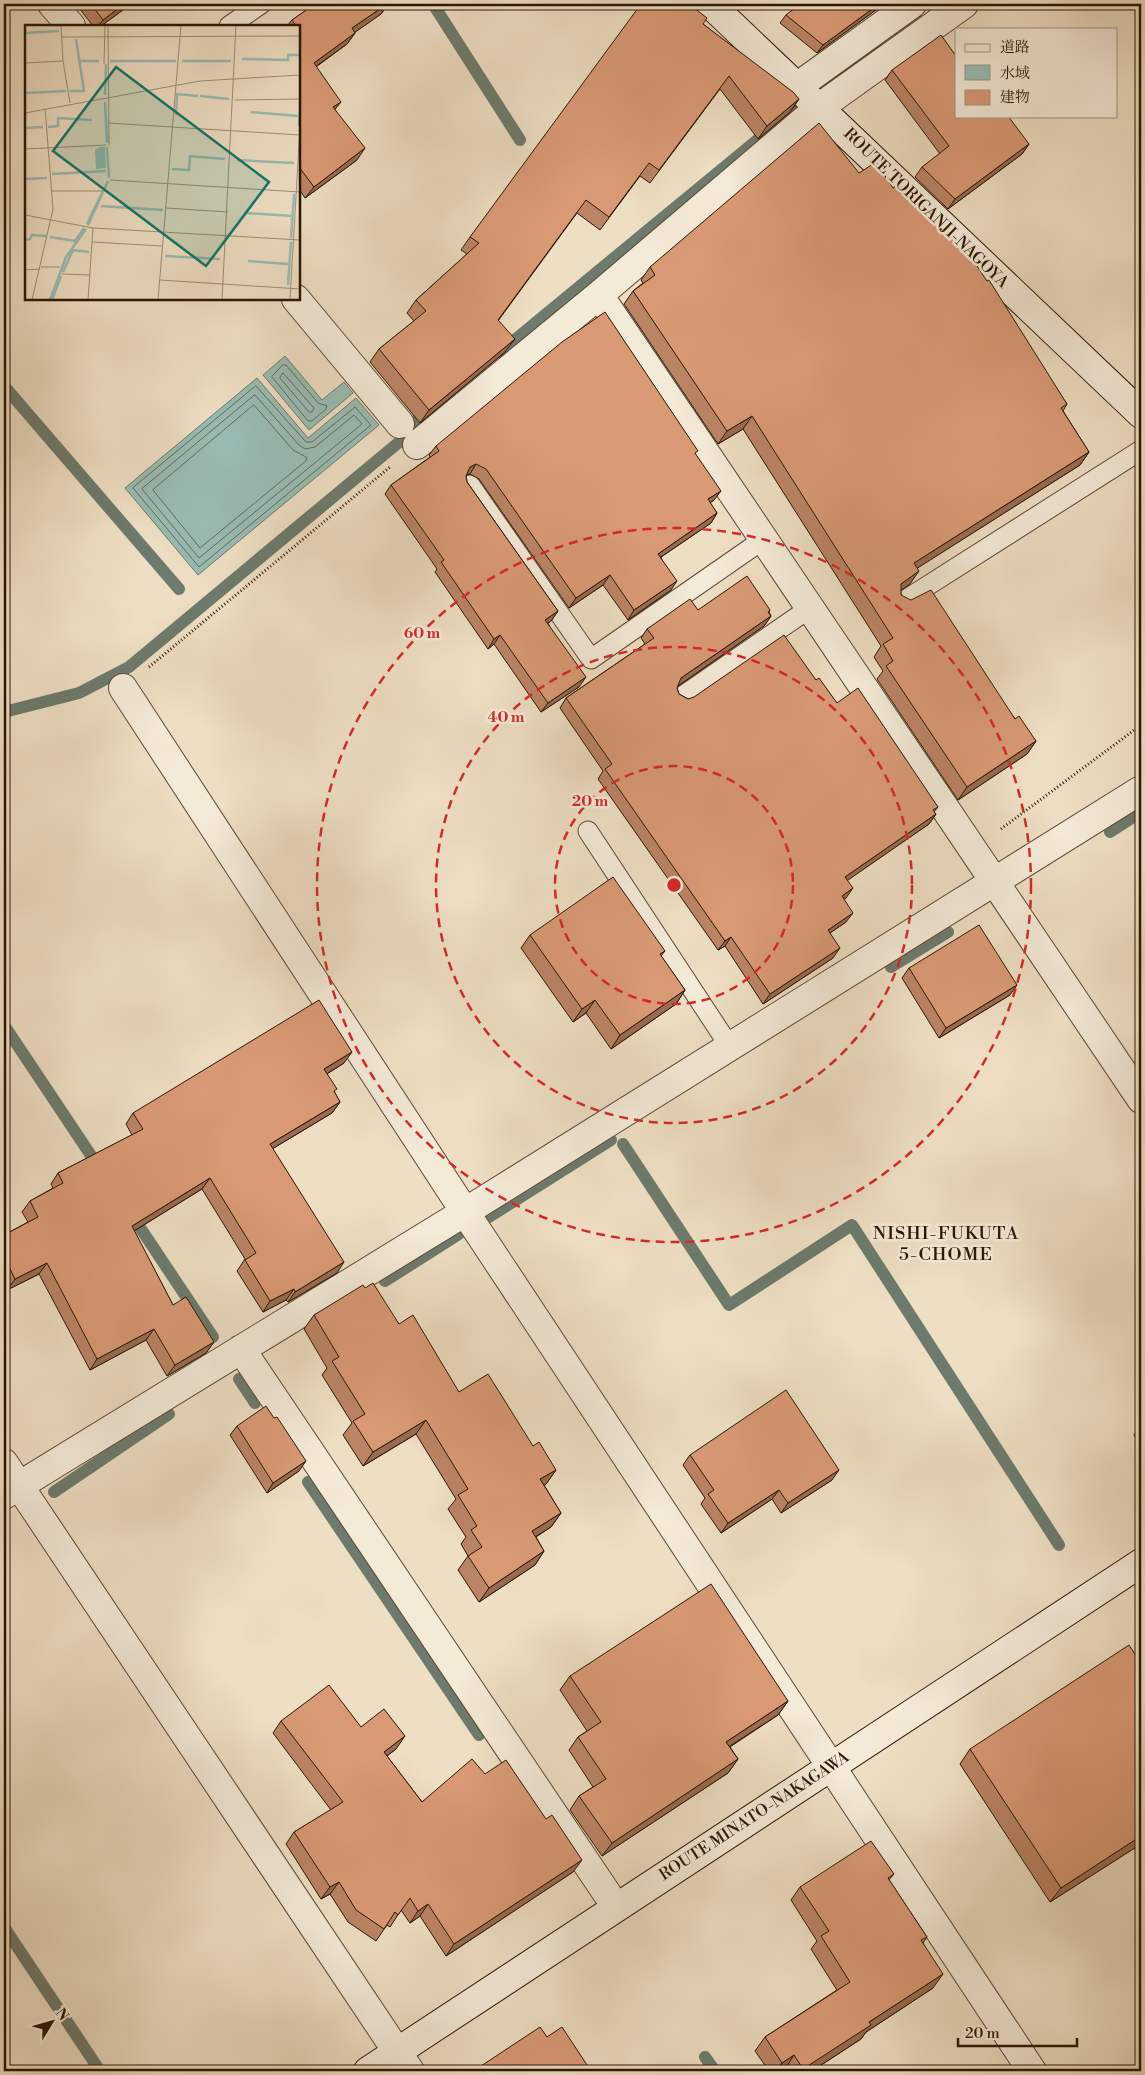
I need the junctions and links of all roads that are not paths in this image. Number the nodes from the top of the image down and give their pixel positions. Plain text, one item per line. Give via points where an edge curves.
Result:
1 (52, 4) edge
2 (262, 4) edge
3 (710, 4) edge
4 (912, 4) edge
5 (964, 4) edge
6 (70, 25) edge
7 (230, 25) edge
8 (798, 86) junction
9 (820, 106) junction
10 (599, 295) junction
11 (297, 300) edge
12 (1141, 414) edge
13 (400, 424) dead end
14 (417, 445) road end
15 (1141, 450) edge
16 (470, 485) edge
17 (764, 538) junction
18 (902, 602) edge
19 (810, 608) junction
20 (123, 688) road end
21 (681, 697) edge
22 (1141, 790) edge
23 (588, 831) dead end
24 (995, 882) junction
25 (730, 1047) junction
26 (1141, 1100) edge
27 (465, 1212) junction
28 (241, 1349) junction
29 (4, 1463) edge
30 (11, 1490) edge
31 (1141, 1563) edge
32 (831, 1765) junction
33 (616, 1907) junction
34 (404, 2061) edge
35 (368, 2071) edge
36 (1032, 2071) edge

1 - 6 street
2 - 7 lane
3 - 8 street, ROUTE TORIGANJI-NAGOYA
4 - 8 street
5 - 9 street
8 - 9 street, ROUTE TORIGANJI-NAGOYA
9 - 10 street
9 - 12 street, ROUTE TORIGANJI-NAGOYA
10 - 14 street
10 - 17 street
11 - 13 street
15 - 18 lane
16 - 17 lane via 590,659
17 - 19 street
19 - 21 lane
19 - 24 street
20 - 27 street
22 - 24 street
23 - 25 lane
24 - 25 street
24 - 26 street
25 - 27 street
27 - 28 street
27 - 32 street
28 - 30 street
28 - 33 street
29 - 30 street
30 - 34 street
31 - 32 street, ROUTE MINATO-NAKAGAWA
32 - 33 street, ROUTE MINATO-NAKAGAWA
32 - 36 street
33 - 34 street, ROUTE MINATO-NAKAGAWA
34 - 35 street, ROUTE MINATO-NAKAGAWA

